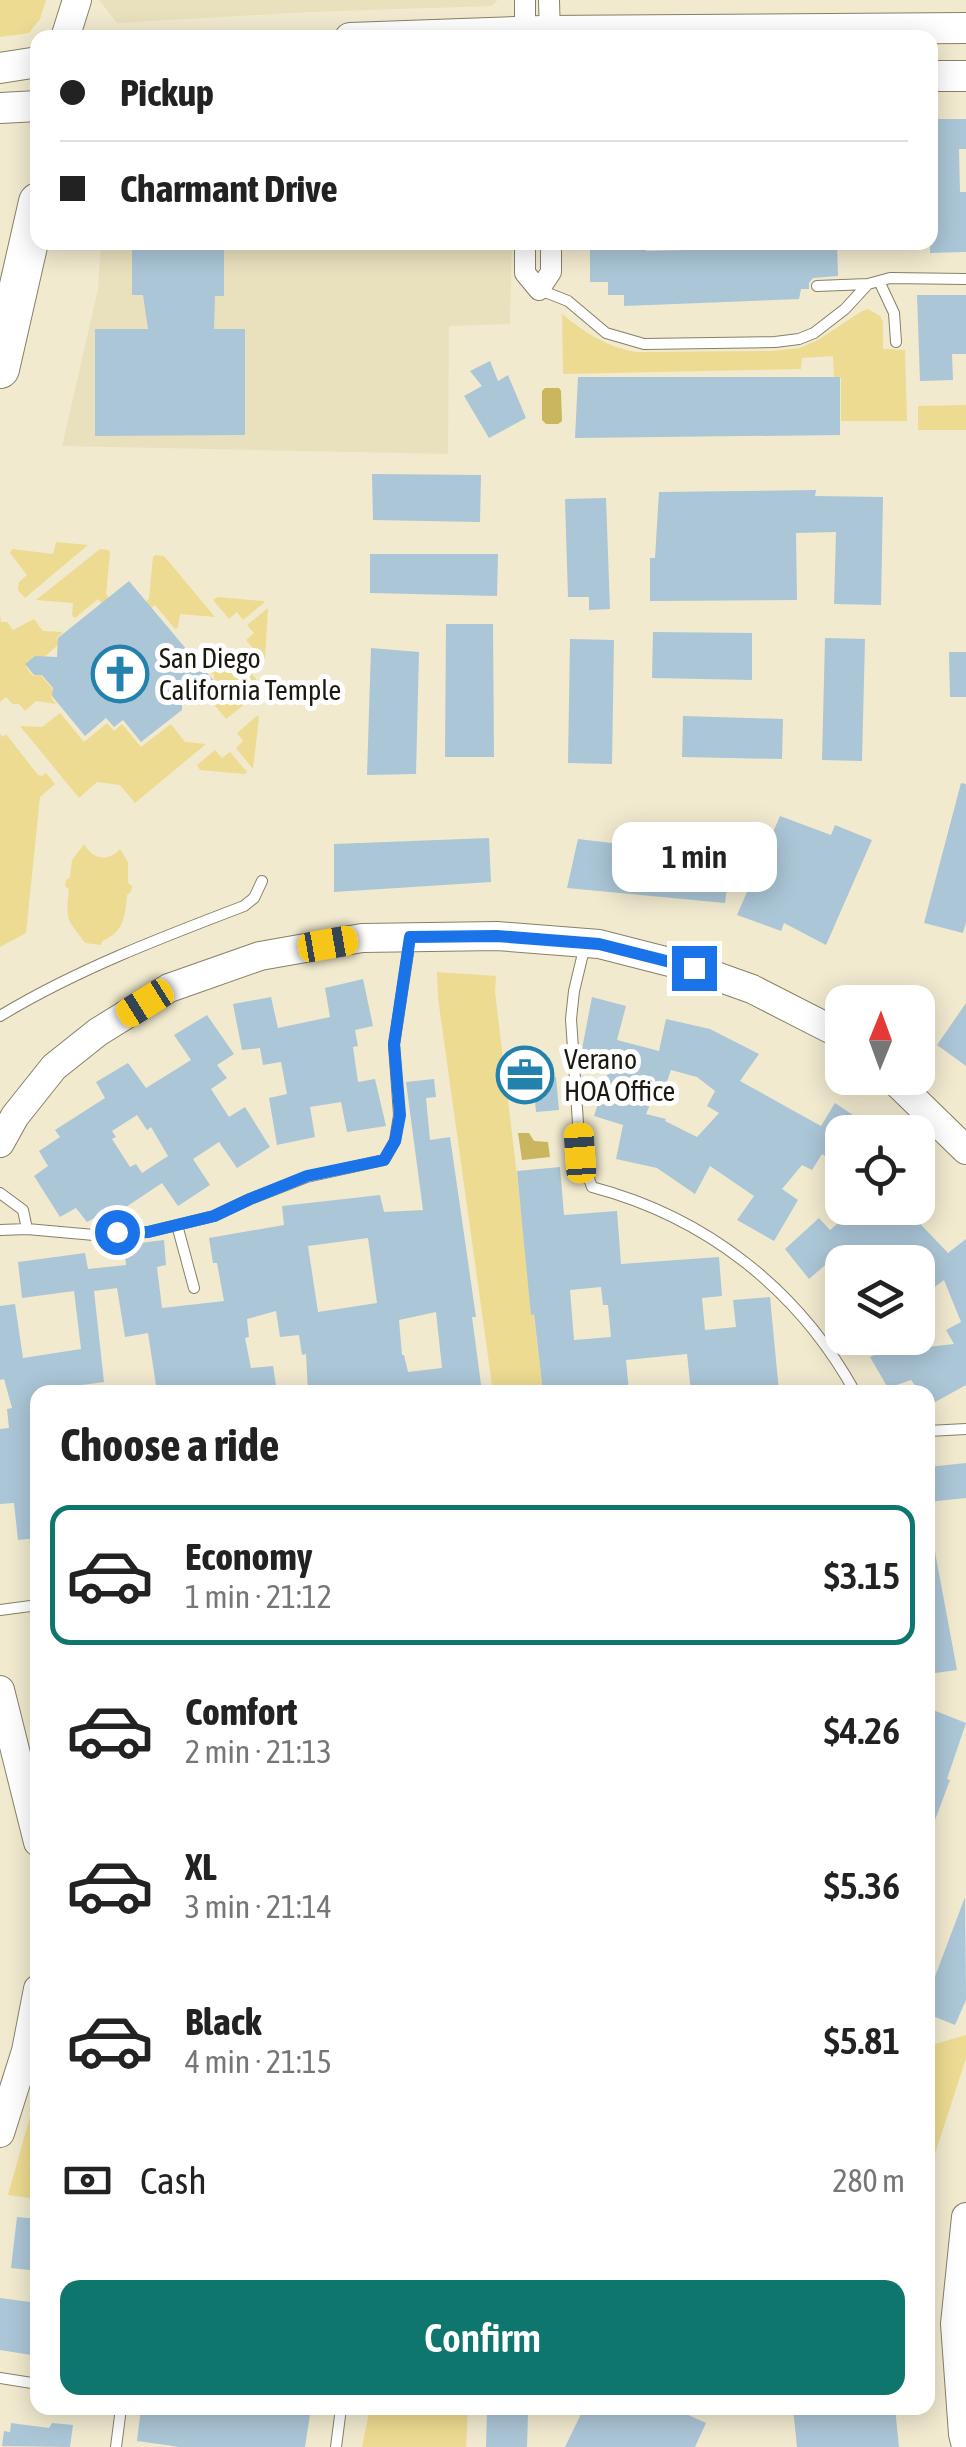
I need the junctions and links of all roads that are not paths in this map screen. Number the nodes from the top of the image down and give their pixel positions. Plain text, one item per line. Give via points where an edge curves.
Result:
1 (76, 0) edge
2 (525, 0) edge
3 (549, 0) edge
4 (966, 28) edge
5 (67, 30) edge
6 (536, 30) edge
7 (538, 30) edge
8 (823, 30) edge
9 (30, 63) edge
10 (0, 68) edge
11 (938, 76) edge
12 (966, 76) edge
13 (30, 106) edge
14 (1, 108) edge
15 (30, 237) edge
16 (525, 250) edge
17 (551, 250) edge
18 (966, 279) edge
19 (873, 283) junction
20 (817, 286) dead end
21 (539, 290) junction
22 (896, 342) dead end
23 (0, 369) edge
24 (262, 881) dead end
25 (410, 937) junction
26 (585, 943) junction
27 (0, 1016) edge
28 (825, 1026) edge
29 (909, 1095) edge
30 (2, 1133) edge
31 (966, 1150) edge
32 (0, 1193) edge
33 (177, 1225) junction
34 (27, 1229) junction
35 (0, 1230) edge
36 (194, 1288) dead end
37 (850, 1385) edge
38 (966, 1428) edge
39 (935, 1430) edge
40 (30, 1606) edge
41 (0, 1610) edge
42 (0, 1690) edge
43 (30, 1810) edge
44 (30, 2031) edge
45 (0, 2133) edge
46 (966, 2218) edge
47 (0, 2378) edge
48 (30, 2383) edge
49 (119, 2415) edge
50 (340, 2415) edge
51 (966, 2446) edge
52 (116, 2447) edge
53 (336, 2447) edge

1 - 5 street
2 - 6 street
3 - 7 street
4 - 8 main road
9 - 10 main road
11 - 12 main road
13 - 14 main road
15 - 23 highway
16 - 21 street via 525,273
17 - 21 street via 550,272
18 - 19 lane
19 - 20 lane
19 - 21 lane via 814,332 775,342 644,344 606,333 568,301
19 - 22 lane via 894,313
24 - 27 lane via 244,906 108,960
25 - 26 street
25 - 30 street via 362,938 260,956 169,988 54,1067
25 - 33 lane via 394,1044 400,1115 384,1160 307,1176
26 - 28 street via 694,968
26 - 37 lane via 571,1019 580,1153 592,1187 661,1210 733,1251 802,1314
29 - 31 street
32 - 34 lane via 24,1210
33 - 34 lane via 94,1235
33 - 36 lane
34 - 35 lane
38 - 39 lane
40 - 41 lane
42 - 43 street
44 - 45 street
46 - 51 street via 955,2324
47 - 48 lane
49 - 52 lane
50 - 53 lane

